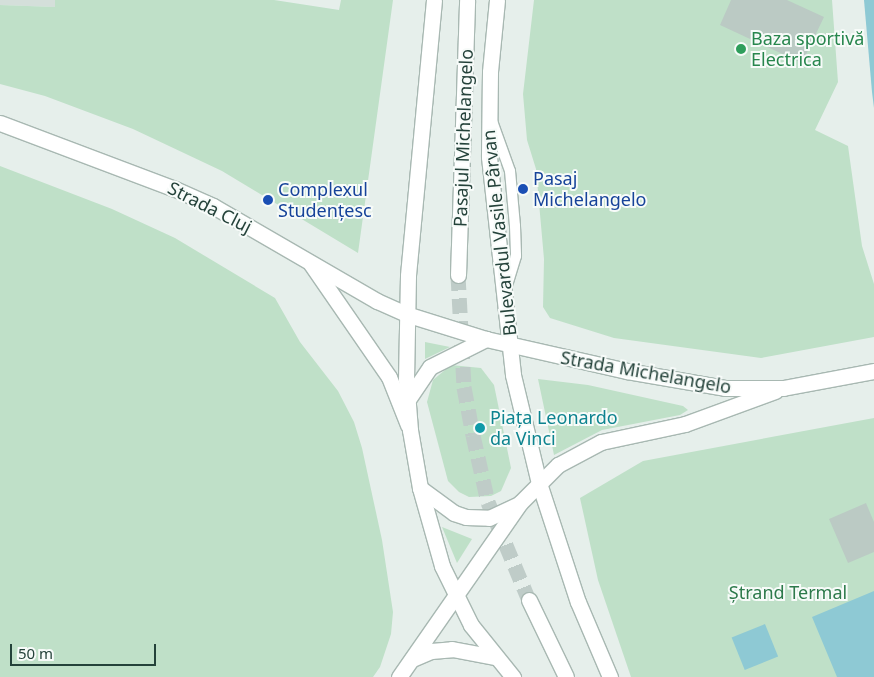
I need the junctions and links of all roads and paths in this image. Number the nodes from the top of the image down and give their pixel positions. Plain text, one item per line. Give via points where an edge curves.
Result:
1 (434, 0) edge
2 (467, 0) edge
3 (497, 0) edge
4 (0, 123) edge
5 (311, 264) junction
6 (458, 276) tunnel mouth
7 (409, 315) junction
8 (486, 340) junction
9 (510, 346) junction
10 (868, 372) edge
11 (783, 388) junction
12 (407, 401) junction
13 (410, 430) junction
14 (539, 483) junction
15 (420, 488) junction
16 (520, 503) junction
17 (455, 595) junction
18 (528, 600) tunnel mouth
19 (495, 657) junction
20 (412, 658) junction
21 (399, 677) edge
22 (513, 677) edge
23 (566, 677) edge
24 (610, 677) edge

1 - 7 main road via 408,276
2 - 6 main road, Pasajul Michelangelo
3 - 9 main road, Bulevardul Vasile Pârvan via 488,110 489,166
4 - 5 main road, Strada Cluj via 135,172 213,206
5 - 7 main road, Strada Cluj
5 - 13 main road via 390,377
7 - 8 main road
7 - 12 main road
8 - 9 main road
8 - 12 main road via 430,367
9 - 11 main road, Strada Michelangelo via 697,384 725,388
9 - 14 main road via 513,375
10 - 11 main road, Strada Michelangelo
11 - 14 main road, Strada Michelangelo via 685,424 601,442 558,465
12 - 13 main road
13 - 15 main road
14 - 16 main road
14 - 24 main road via 578,602
15 - 16 main road via 454,513 466,517 489,518
15 - 17 main road via 442,566
16 - 17 main road
17 - 19 main road via 471,626
17 - 20 main road
18 - 23 main road
19 - 20 main road via 452,649 431,651
19 - 22 main road
20 - 21 main road

